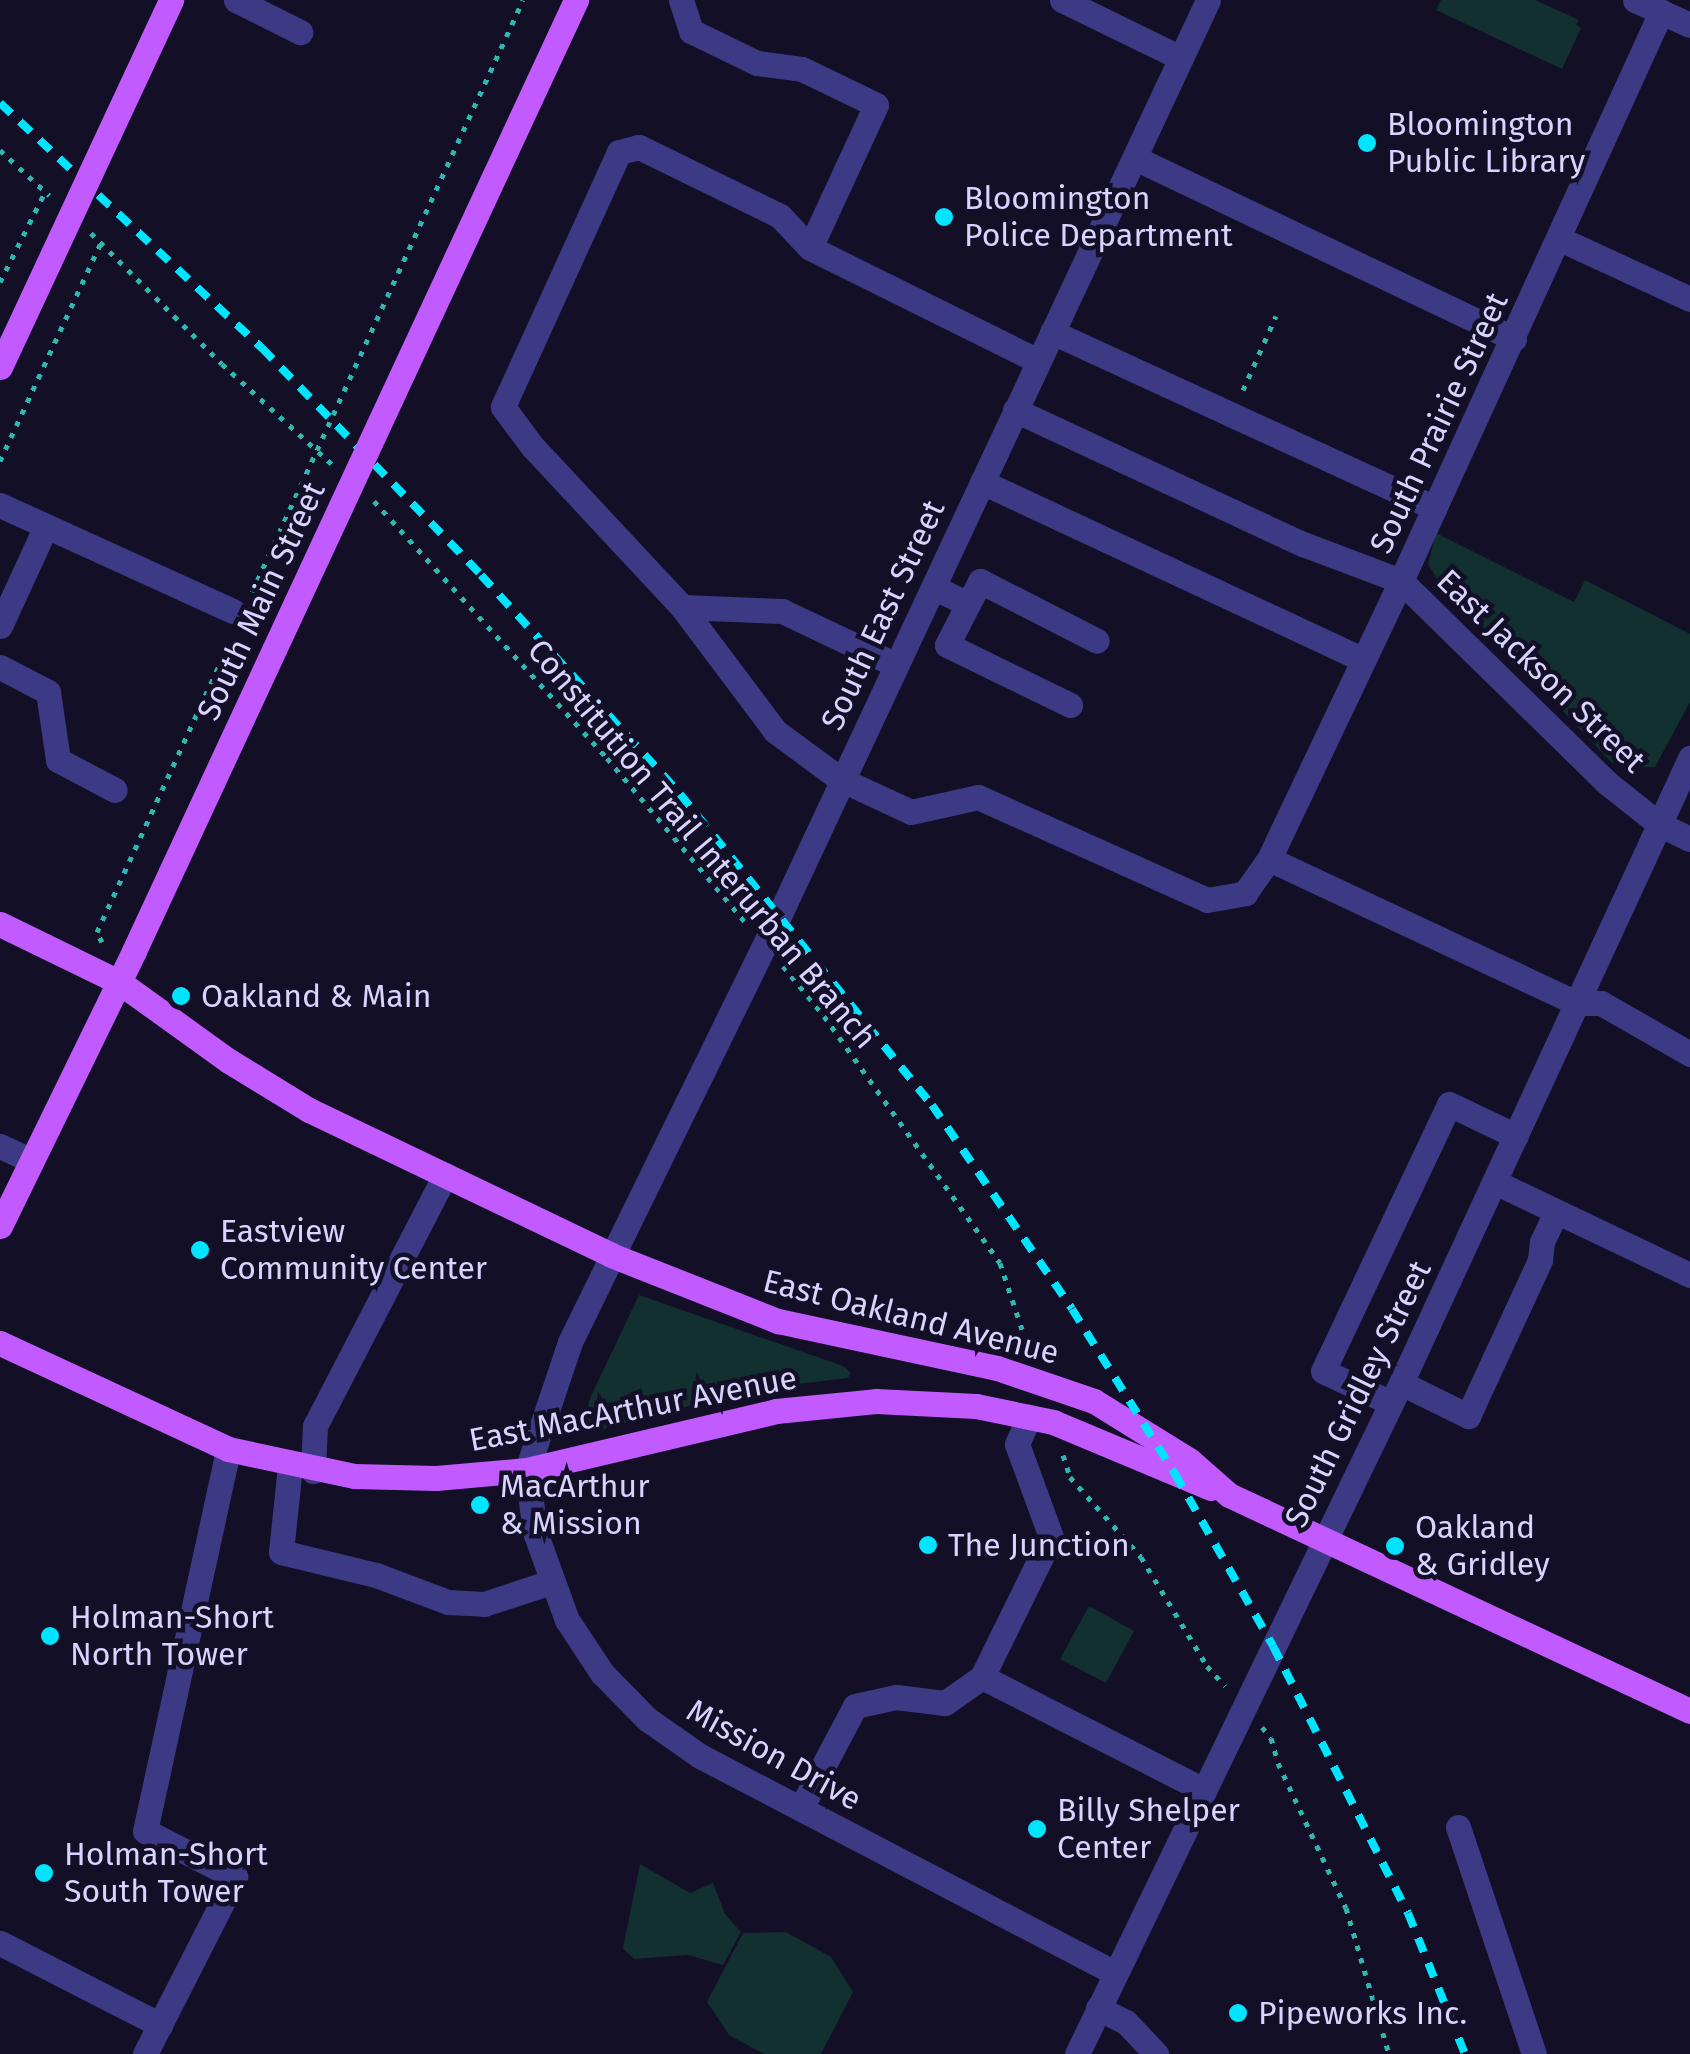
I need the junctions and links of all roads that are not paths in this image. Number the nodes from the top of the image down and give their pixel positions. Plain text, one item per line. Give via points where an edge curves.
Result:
1 (171, 0) edge
2 (236, 0) edge
3 (576, 0) edge
4 (681, 0) edge
5 (1062, 0) edge
6 (1208, 0) edge
7 (1635, 0) edge
8 (1098, 8) edge
9 (1662, 12) junction
10 (1690, 25) edge
11 (300, 32) dead end
12 (1181, 58) junction
13 (1135, 158) junction
14 (1560, 239) junction
15 (810, 248) junction
16 (1690, 299) edge
17 (1052, 332) junction
18 (1514, 338) junction
19 (1038, 361) junction
20 (0, 367) edge
21 (1015, 410) junction
22 (982, 482) junction
23 (0, 505) edge
24 (1434, 508) junction
25 (46, 526) junction
26 (1401, 581) junction
27 (933, 586) junction
28 (968, 604) junction
29 (682, 607) junction
30 (237, 618) road end
31 (0, 626) edge
32 (1097, 640) dead end
33 (1364, 660) junction
34 (896, 664) junction
35 (0, 667) edge
36 (1070, 705) dead end
37 (1690, 758) edge
38 (840, 780) junction
39 (115, 790) dead end
40 (1659, 824) junction
41 (1690, 839) edge
42 (1268, 859) junction
43 (0, 924) edge
44 (120, 982) junction
45 (1577, 1003) junction
46 (1690, 1054) edge
47 (1516, 1136) junction
48 (0, 1146) edge
49 (32, 1160) junction
50 (444, 1175) junction
51 (1494, 1182) junction
52 (1556, 1212) junction
53 (0, 1226) edge
54 (611, 1255) junction
55 (1690, 1275) edge
56 (0, 1343) edge
57 (1396, 1393) junction
58 (1041, 1420) junction
59 (228, 1449) junction
60 (302, 1468) junction
61 (527, 1470) junction
62 (1230, 1495) junction
63 (1324, 1540) junction
64 (552, 1582) junction
65 (982, 1677) junction
66 (1690, 1711) edge
67 (1204, 1790) junction
68 (800, 1808) junction
69 (1458, 1827) dead end
70 (0, 1943) edge
71 (1115, 1973) junction
72 (1098, 2008) junction
73 (160, 2025) junction
74 (145, 2054) edge
75 (1077, 2054) edge
76 (1156, 2054) edge
77 (1534, 2054) edge

1 - 20 main road, bridge
2 - 11 street
3 - 44 main road, South Main Street, bridge
4 - 15 street via 692,31 757,63 802,69 876,105
5 - 8 street
6 - 12 street, South East Street
7 - 9 street
8 - 12 street
9 - 10 street
9 - 14 street, South Prairie Street
12 - 13 street, South East Street
13 - 17 street, South East Street
13 - 18 street
14 - 16 street
14 - 18 street, South Prairie Street
15 - 19 street
15 - 29 street, South Prairie Street via 780,216 639,147 619,152 503,407
17 - 19 street, South East Street
17 - 24 street
18 - 24 street, South Prairie Street
19 - 21 street, South East Street
21 - 22 street, South East Street
21 - 26 street, East Jackson Street via 1304,544
22 - 27 street, South East Street
22 - 33 street
23 - 25 street
24 - 26 street, South Prairie Street
25 - 30 street
25 - 31 street
26 - 33 street, South Prairie Street
26 - 40 street, East Jackson Street via 1606,782
27 - 28 street
27 - 34 street, South East Street
28 - 32 street via 980,581
28 - 36 street via 948,645
29 - 34 street via 782,612
29 - 38 street, South Prairie Street via 775,731
33 - 42 street, South Prairie Street
34 - 38 street, South East Street
35 - 39 street via 48,692 58,760
37 - 40 street, South Gridley Street
38 - 42 street, South Prairie Street via 911,812 978,797 1207,900 1245,893
38 - 54 street, South East Street
40 - 41 street, East Jackson Street
40 - 45 street, South Gridley Street
42 - 45 street
43 - 44 main road, East Oakland Avenue
44 - 49 main road, South Main Street
44 - 50 main road, East Oakland Avenue via 310,1110
45 - 46 street via 1600,1003
45 - 47 street, South Gridley Street
47 - 51 street, South Gridley Street
47 - 57 street via 1449,1104 1323,1371
48 - 49 street
49 - 53 main road, South Main Street
50 - 54 main road, East Oakland Avenue
50 - 60 street via 315,1426
51 - 52 street
51 - 57 street, South Gridley Street
52 - 55 street
52 - 57 street via 1468,1416
54 - 61 street, Mission Drive via 570,1342
54 - 62 main road, East Oakland Avenue via 815,1332 1039,1379 1147,1432
56 - 59 main road, East MacArthur Avenue
57 - 63 street, South Gridley Street
58 - 61 main road, East MacArthur Avenue via 926,1402 826,1404
58 - 62 main road, East MacArthur Avenue
58 - 65 street via 1017,1444 1051,1537
59 - 60 main road, East MacArthur Avenue
59 - 73 street via 145,1830 234,1877
60 - 61 main road, East MacArthur Avenue via 436,1478
60 - 64 street via 281,1552 376,1575 448,1602 484,1604
61 - 64 street, Mission Drive via 535,1532
62 - 63 main road, East Oakland Avenue
63 - 66 main road, East Oakland Avenue
63 - 67 street, South Gridley Street
64 - 68 street, Mission Drive via 582,1647 647,1719 700,1756
65 - 67 street
65 - 68 street via 944,1703 896,1697 855,1706
67 - 71 street, South Gridley Street
68 - 71 street, Mission Drive
69 - 77 street
70 - 73 street
71 - 72 street, South Gridley Street
72 - 75 street, South Gridley Street
72 - 76 street via 1126,2022
73 - 74 street

